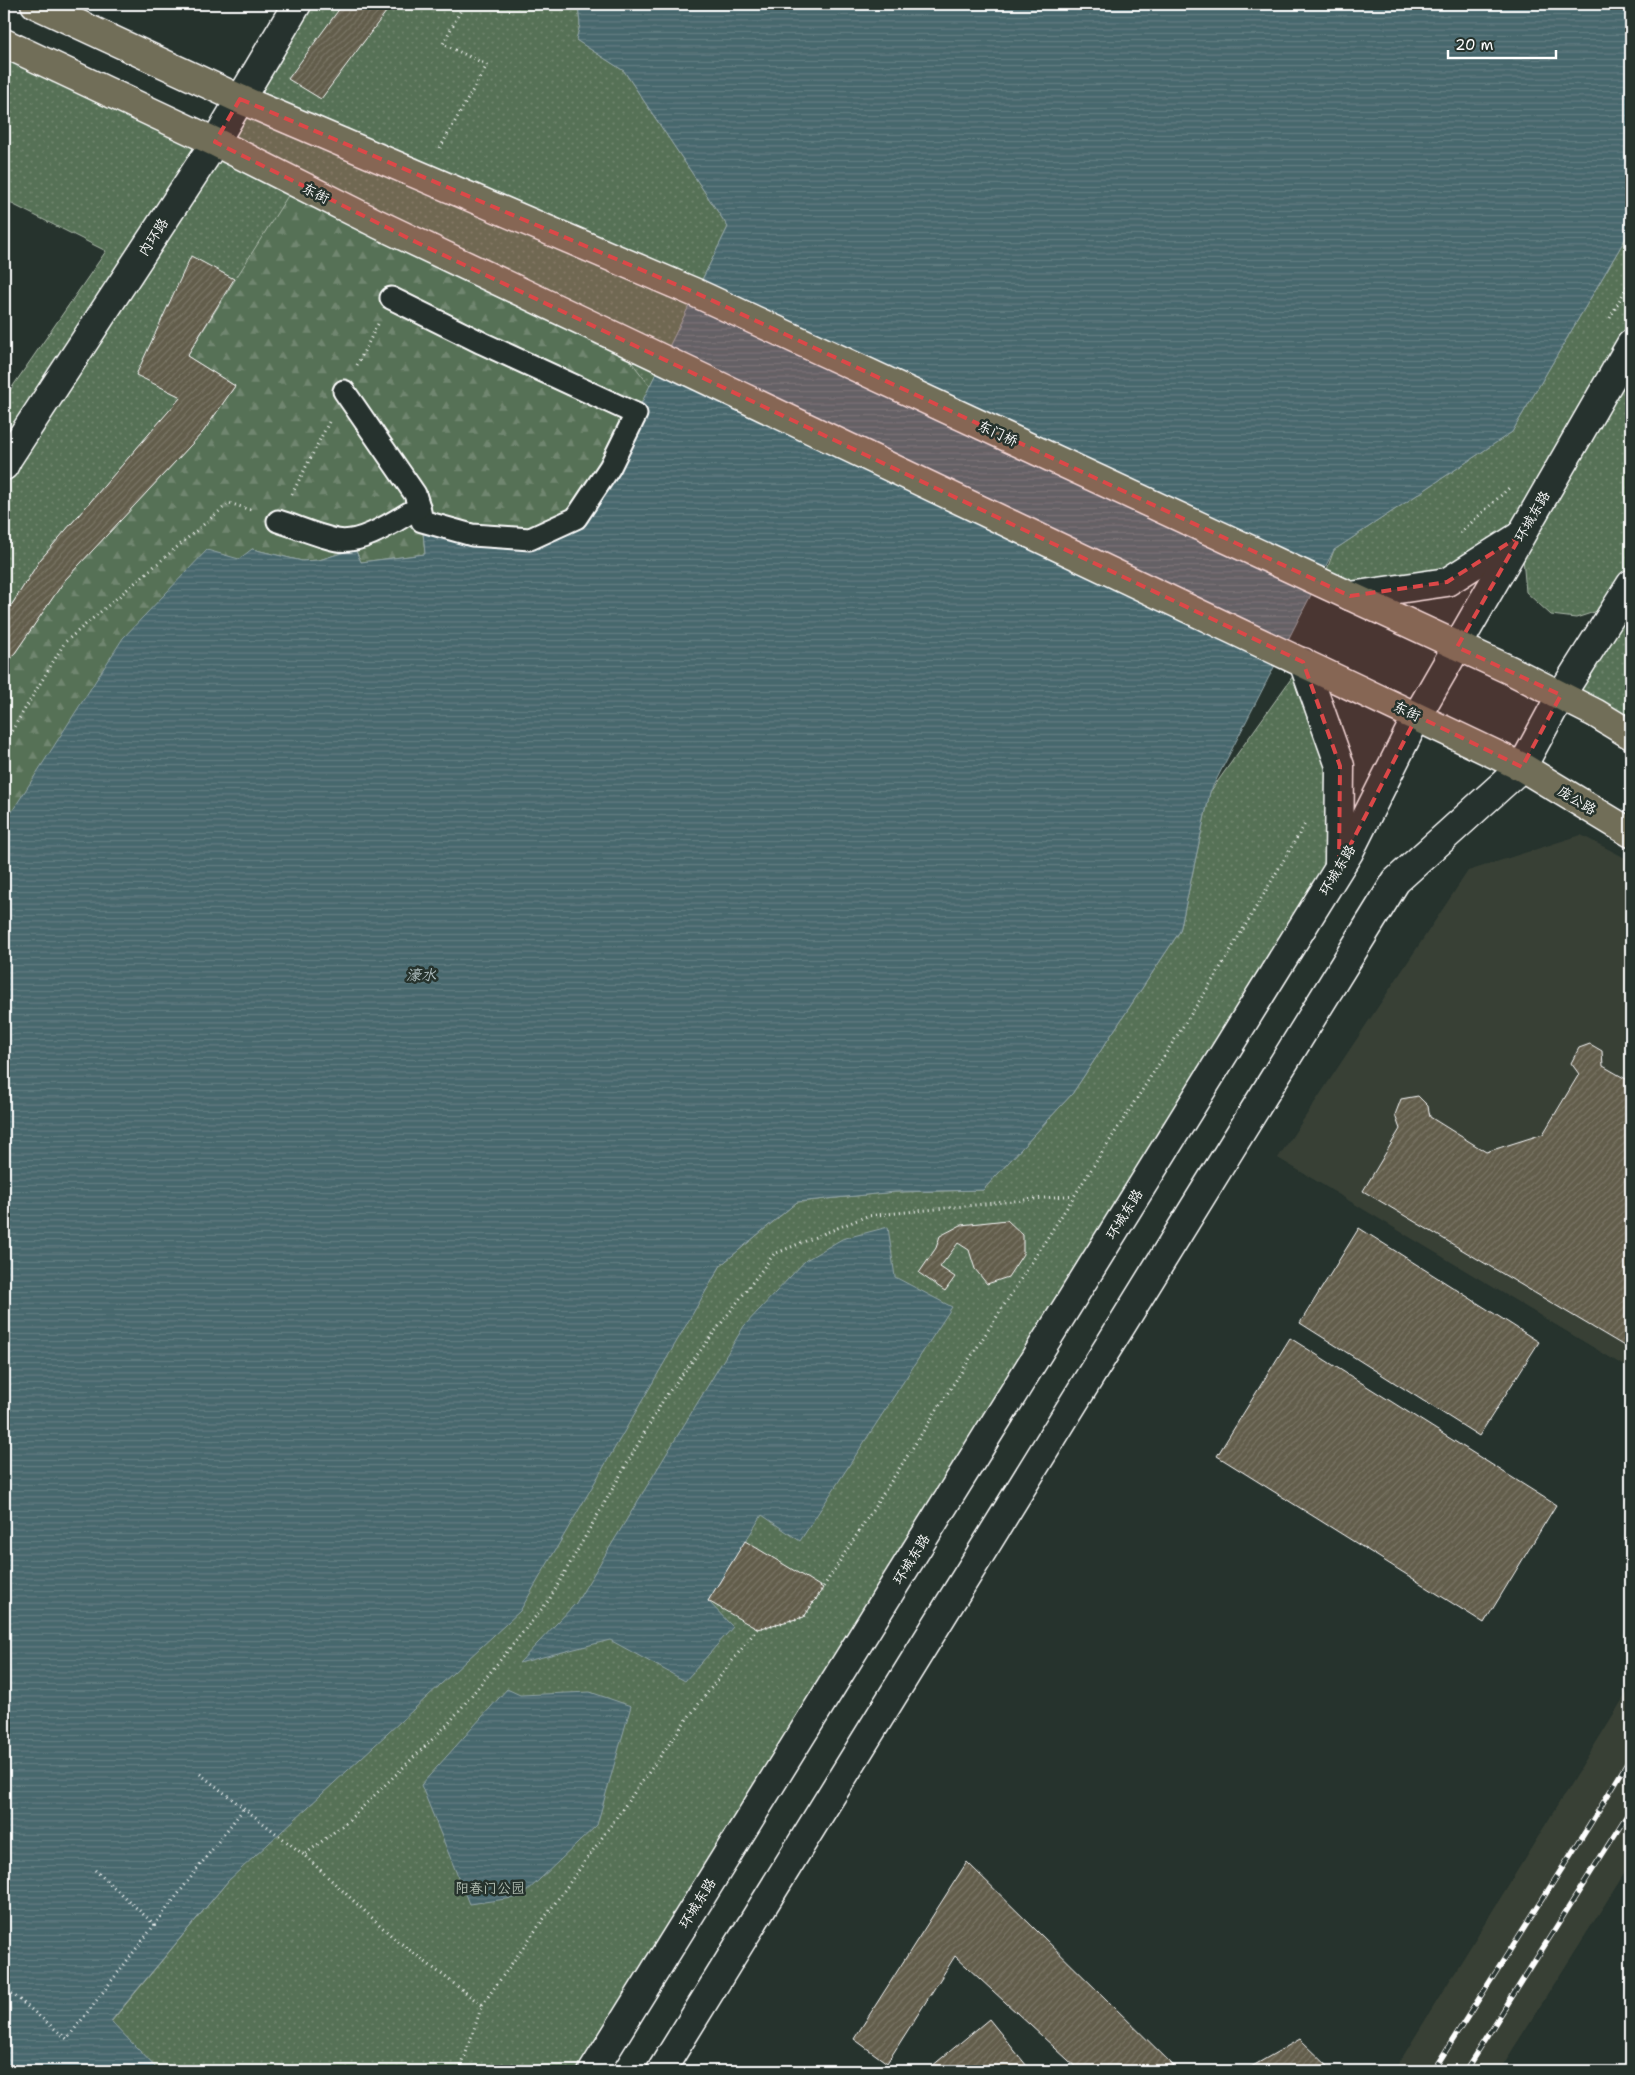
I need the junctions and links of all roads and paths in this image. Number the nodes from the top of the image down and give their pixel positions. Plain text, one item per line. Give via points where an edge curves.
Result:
1 (35, 4) edge
2 (297, 4) edge
3 (464, 4) edge
4 (4, 43) edge
5 (240, 99) junction
6 (215, 142) junction
7 (428, 179) junction
8 (1631, 279) edge
9 (391, 298) joint
10 (1607, 322) dead end
11 (1631, 344) edge
12 (344, 391) junction
13 (4, 466) edge
14 (1512, 484) dead end
15 (419, 508) junction
16 (278, 521) junction
17 (1521, 535) junction
18 (1455, 537) dead end
19 (1631, 584) edge
20 (1342, 593) junction
21 (1457, 647) junction
22 (1298, 660) junction
23 (1561, 696) junction
24 (1417, 716) junction
25 (1631, 735) edge
26 (4, 744) edge
27 (1522, 767) junction
28 (1306, 824) dead end
29 (1631, 833) edge
30 (1339, 867) junction
31 (1075, 1195) junction
32 (200, 1774) dead end
33 (244, 1808) junction
34 (304, 1855) junction
35 (94, 1870) dead end
36 (154, 1925) junction
37 (4, 1987) edge
38 (482, 2005) junction
39 (460, 2071) edge
40 (593, 2071) edge
41 (661, 2071) edge

1 - 5 main road
2 - 5 main road, 内环路
3 - 7 path via 443,44 487,65 433,160
4 - 6 main road, 东街
5 - 6 main road, 内环路
5 - 7 main road
6 - 13 main road, 内环路
6 - 22 main road, 东街 via 378,224
7 - 20 main road, 东门桥 via 714,302
8 - 10 path
9 - 12 path
9 - 15 street via 636,414 610,467 576,518 530,540 472,535 422,521
11 - 17 main road, 环城东路
12 - 15 street via 415,494
12 - 16 path
14 - 18 path
15 - 16 street via 380,530 360,538 339,541
16 - 26 path via 229,503 65,642
17 - 20 main road via 1447,582
17 - 21 main road, 环城东路
19 - 23 main road
20 - 21 main road
21 - 23 main road
21 - 24 main road, 环城东路
22 - 24 main road, 东街
22 - 30 main road via 1340,766
23 - 25 main road
23 - 27 main road
24 - 27 main road, 东街
24 - 30 main road, 环城东路
27 - 29 main road, 庞公路
27 - 41 main road via 1396,881
28 - 31 path via 1216,975
30 - 40 main road, 环城东路
31 - 34 path via 867,1216 774,1254 665,1397 550,1600 449,1723 347,1822
31 - 38 path via 804,1618 757,1629 687,1719
32 - 33 path
33 - 34 path
33 - 36 path
34 - 38 path via 395,1938
35 - 36 path
36 - 37 path via 67,2039
38 - 39 path

